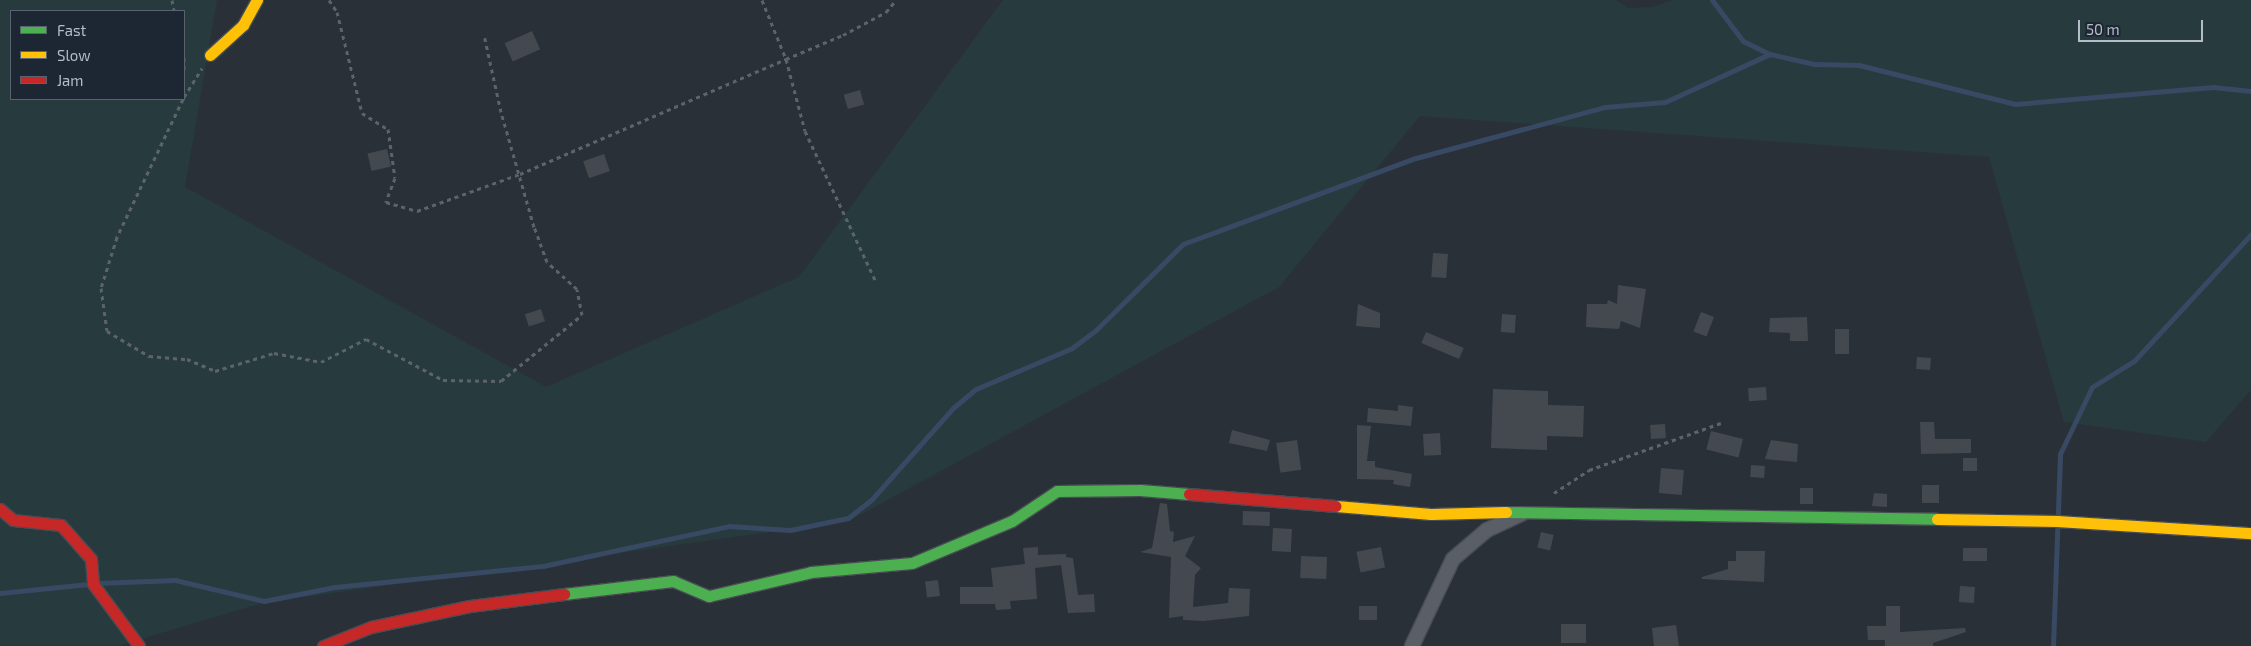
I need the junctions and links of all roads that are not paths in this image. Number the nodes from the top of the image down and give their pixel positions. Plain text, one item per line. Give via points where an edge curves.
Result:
1 (257, 0) edge
2 (210, 55) road end
3 (0, 509) edge
4 (1528, 511) junction
5 (2251, 533) edge
6 (139, 646) edge
7 (323, 646) edge
8 (1412, 646) edge

1 - 2 street via 243,25
3 - 6 street via 13,520 61,525 91,560 93,584
4 - 5 street via 2058,521
4 - 7 street via 1431,514 1140,490 1056,491 1012,521 912,564 811,572 709,596 673,581 470,606 371,627
4 - 8 street via 1487,530 1453,559

